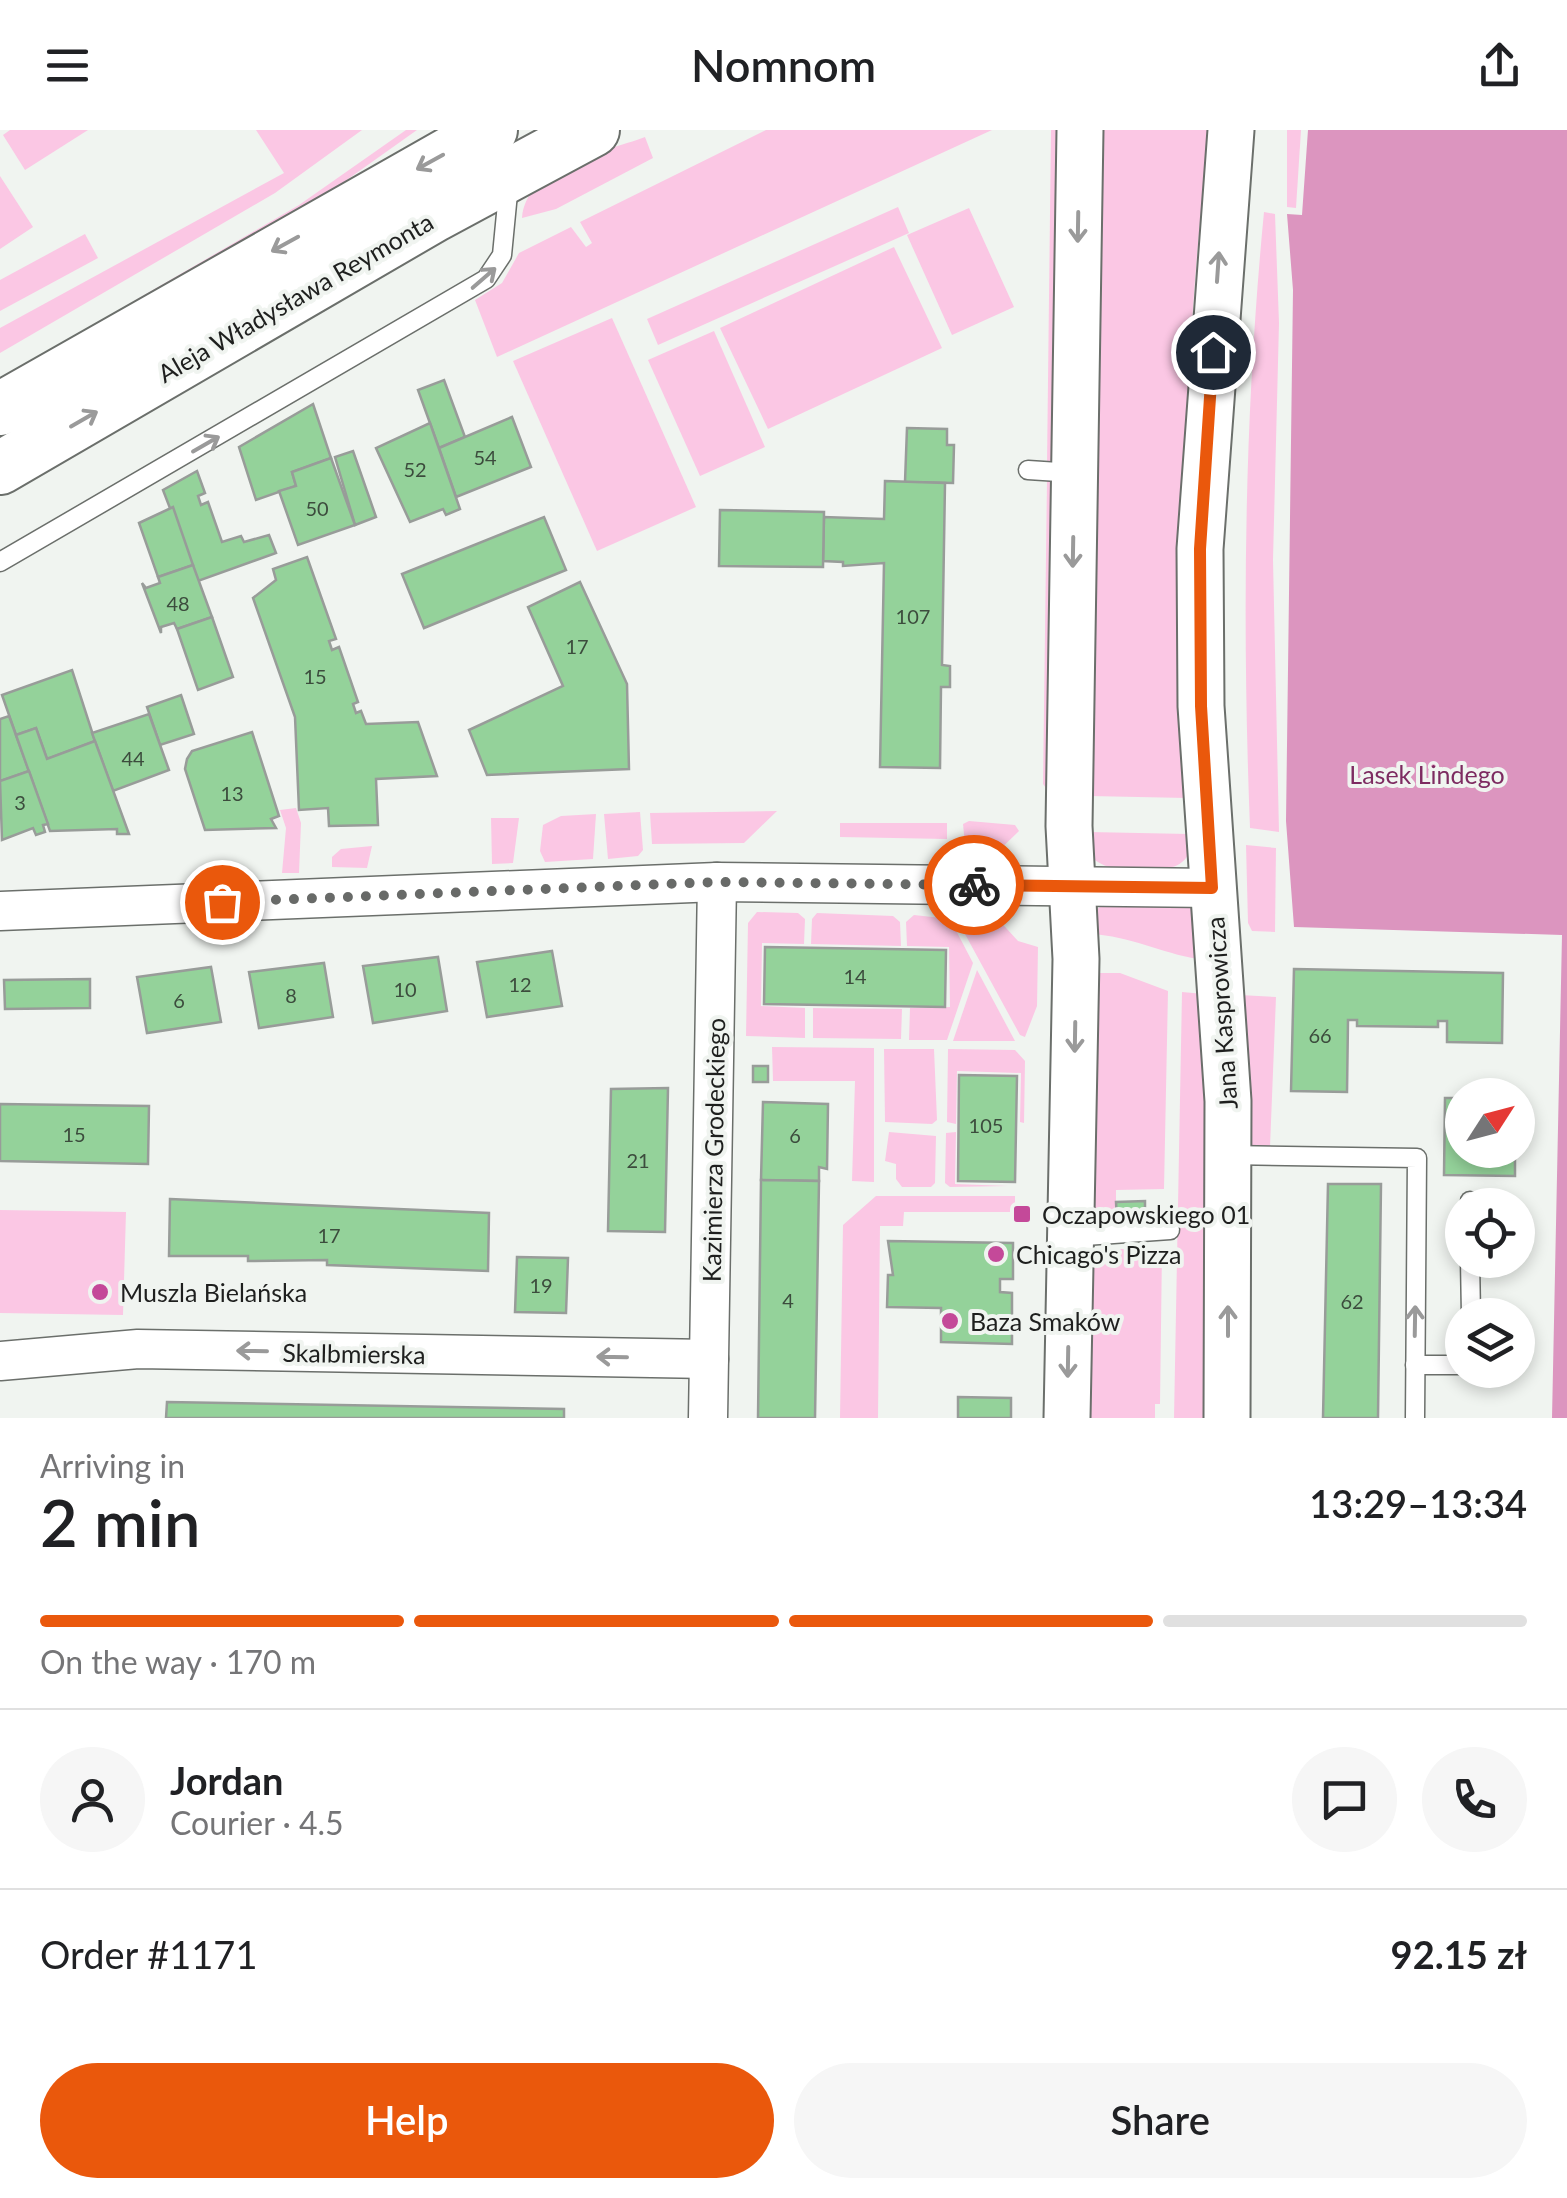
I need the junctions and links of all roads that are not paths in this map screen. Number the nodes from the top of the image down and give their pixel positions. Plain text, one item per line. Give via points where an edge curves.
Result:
1 (593, 130) edge
2 (1080, 130) edge
3 (1231, 130) edge
4 (501, 152) edge
5 (0, 410) edge
6 (0, 468) edge
7 (1028, 470) dead end
8 (1075, 472) junction
9 (0, 562) edge
10 (717, 882) junction
11 (1072, 886) junction
12 (1212, 888) junction
13 (0, 912) edge
14 (1228, 1155) junction
15 (1170, 1230) dead end
16 (1070, 1237) junction
17 (710, 1359) junction
18 (0, 1361) edge
19 (1445, 1364) edge
20 (1415, 1365) junction
21 (708, 1418) edge
22 (1067, 1418) edge
23 (1228, 1418) edge
24 (1414, 1418) edge

1 - 4 main road, Aleja Władysława Reymonta
2 -> 8 street
12 -> 3 street, Jana Kasprowicza via 1200,549
4 -> 5 main road, Aleja Władysława Reymonta
6 -> 4 main road, Aleja Władysława Reymonta
9 -> 4 lane via 486,279 502,255
7 - 8 lane
8 -> 11 street
10 - 11 street
10 - 13 street
10 - 17 street, Kazimierza Grodeckiego
11 - 12 street
11 -> 16 street
12 - 14 street, Jana Kasprowicza
20 -> 14 lane via 1417,1158
23 -> 14 street, Jana Kasprowicza
15 - 16 lane
16 -> 22 street
17 -> 18 street, Skalbmierska via 138,1349
17 - 21 street, Kazimierza Grodeckiego
19 - 20 lane
20 - 24 lane

